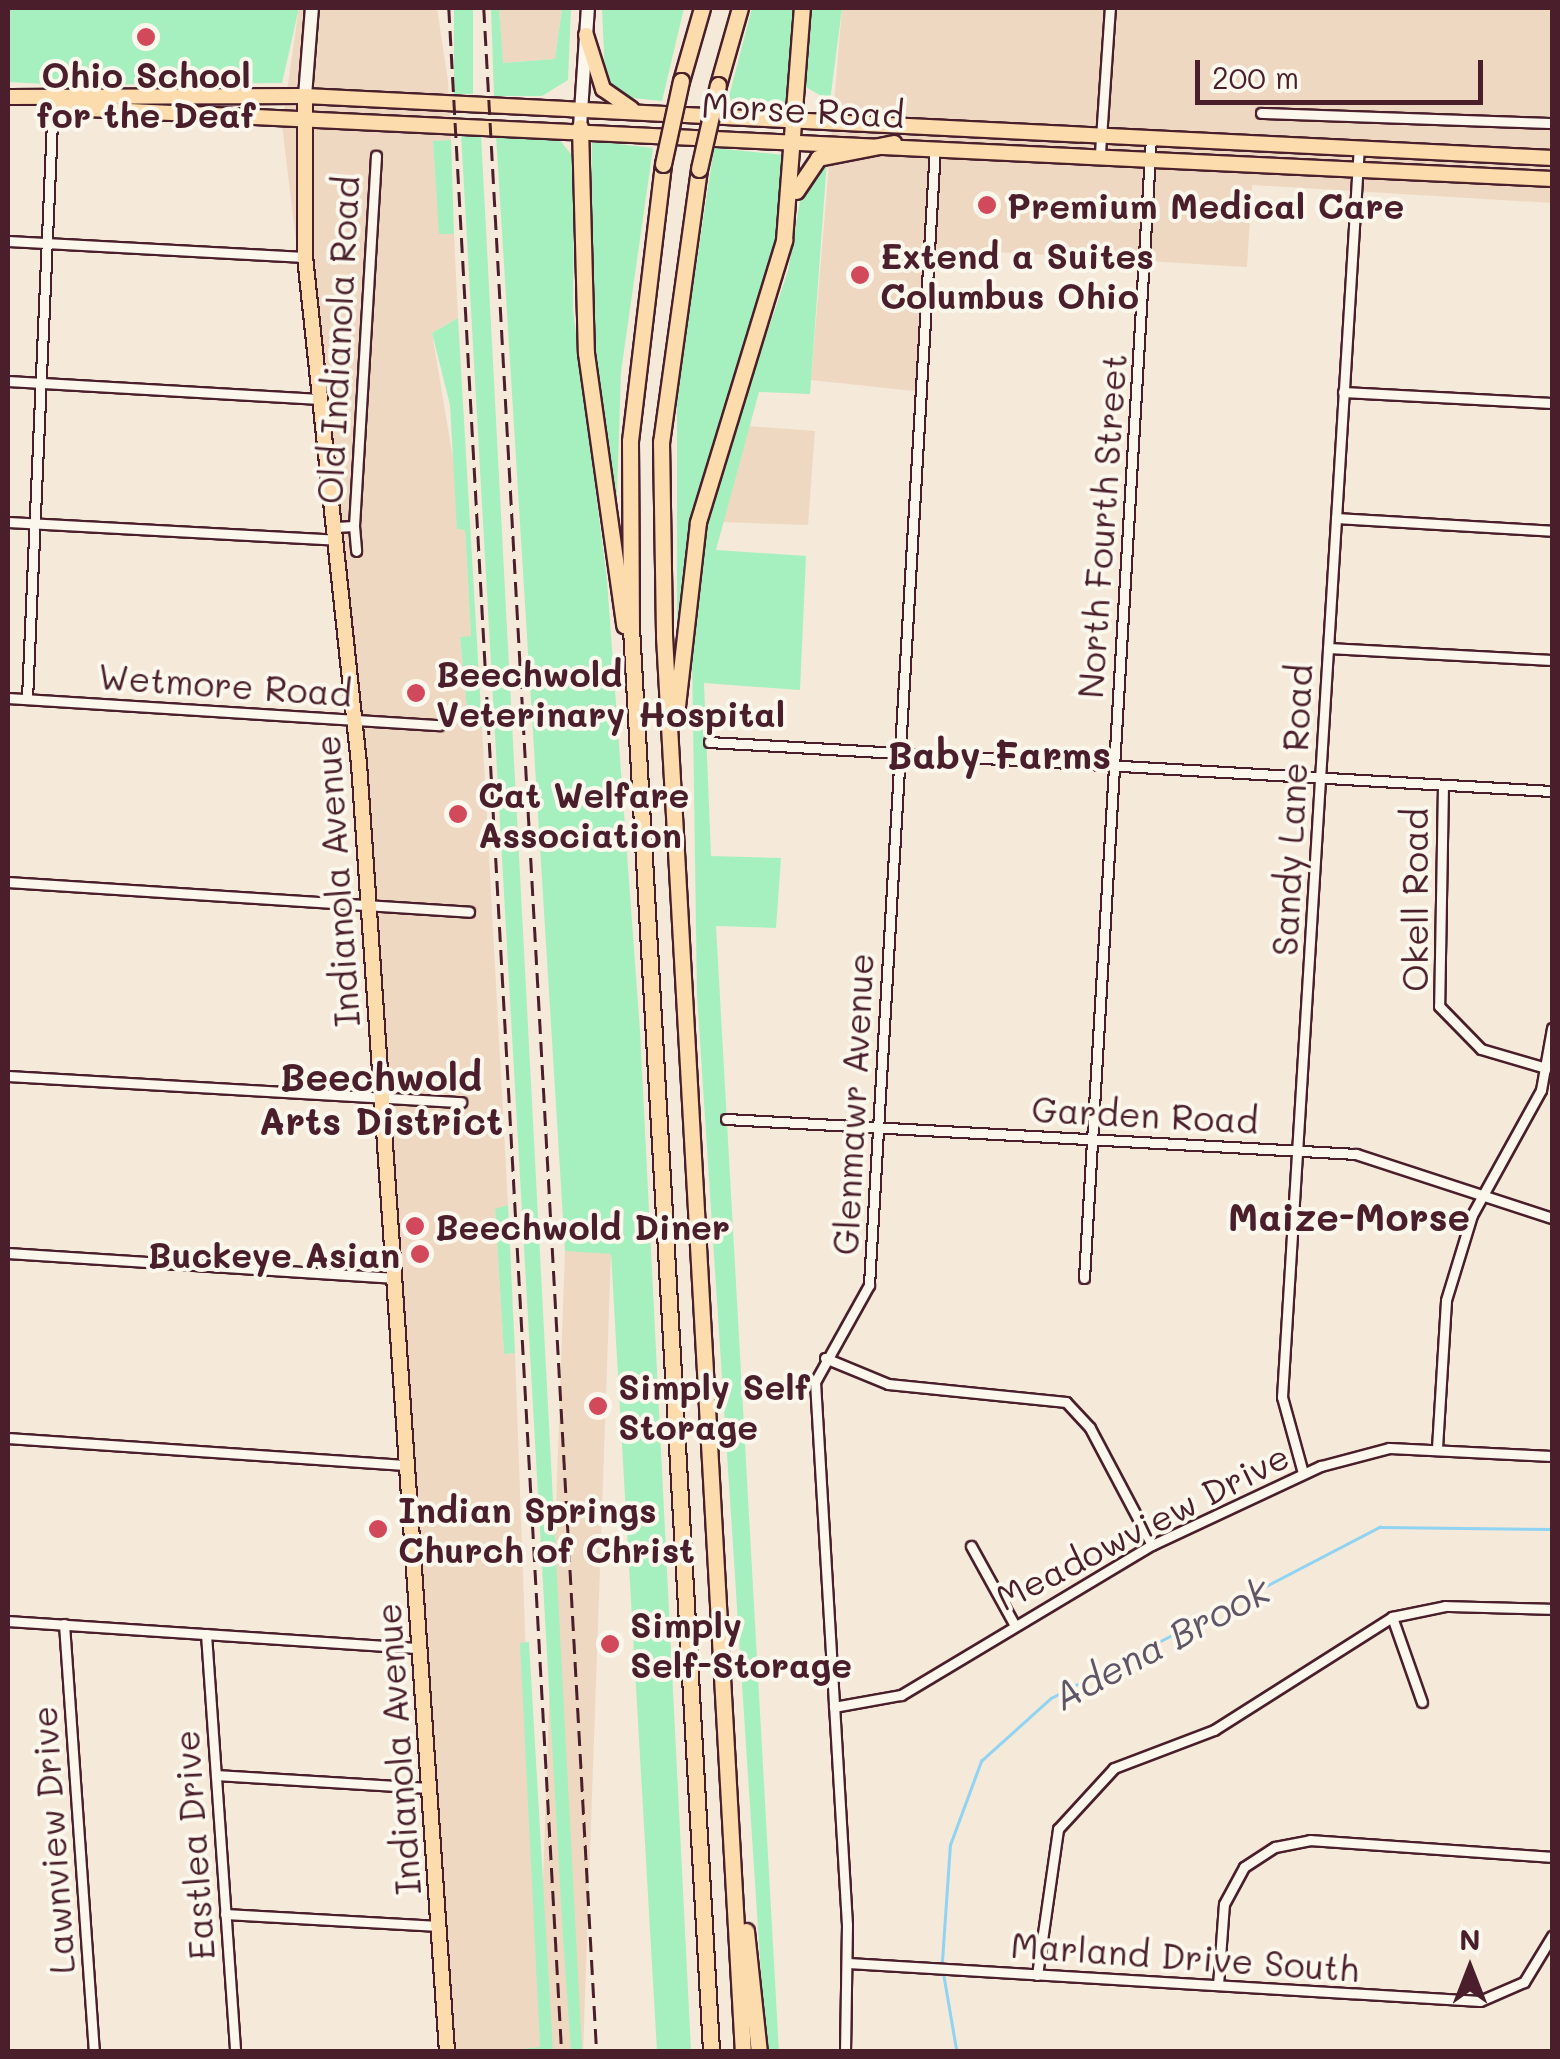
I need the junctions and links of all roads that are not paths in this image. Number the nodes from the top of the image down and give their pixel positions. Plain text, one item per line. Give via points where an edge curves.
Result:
1 (312, 8) edge
2 (588, 8) edge
3 (699, 8) edge
4 (740, 8) edge
5 (802, 8) edge
6 (1110, 8) edge
7 (586, 35) junction
8 (305, 96) junction
9 (8, 97) edge
10 (53, 100) junction
11 (580, 109) junction
12 (1261, 112) dead end
13 (305, 114) junction
14 (647, 114) junction
15 (796, 120) junction
16 (1552, 123) edge
17 (580, 127) junction
18 (1015, 130) junction
19 (1101, 134) junction
20 (1151, 136) junction
21 (796, 139) junction
22 (894, 143) junction
23 (936, 145) junction
24 (1359, 146) junction
25 (1100, 154) junction
26 (376, 156) dead end
27 (1150, 157) junction
28 (1552, 158) edge
29 (1357, 169) junction
30 (1552, 180) edge
31 (788, 202) junction
32 (8, 241) edge
33 (47, 243) junction
34 (305, 257) junction
35 (8, 382) edge
36 (41, 383) junction
37 (1343, 392) junction
38 (319, 398) junction
39 (1552, 403) edge
40 (1336, 518) junction
41 (8, 522) edge
42 (35, 524) junction
43 (354, 526) junction
44 (1552, 531) edge
45 (336, 534) junction
46 (356, 550) dead end
47 (1328, 648) junction
48 (1552, 660) edge
49 (634, 678) junction
50 (8, 698) edge
51 (26, 699) junction
52 (355, 719) junction
53 (439, 724) dead end
54 (709, 742) dead end
55 (900, 753) junction
56 (1114, 767) junction
57 (1321, 778) junction
58 (672, 784) junction
59 (1443, 785) junction
60 (1552, 791) edge
61 (8, 882) edge
62 (368, 905) junction
63 (468, 912) dead end
64 (1552, 1028) edge
65 (1546, 1068) junction
66 (8, 1076) edge
67 (381, 1100) junction
68 (461, 1102) dead end
69 (726, 1119) dead end
70 (878, 1126) junction
71 (1090, 1140) junction
72 (1298, 1150) junction
73 (1486, 1192) junction
74 (1552, 1218) edge
75 (8, 1252) edge
76 (394, 1278) junction
77 (1084, 1278) dead end
78 (825, 1358) junction
79 (8, 1438) edge
80 (1437, 1448) junction
81 (1552, 1456) edge
82 (404, 1466) junction
83 (1303, 1473) junction
84 (1152, 1545) junction
85 (970, 1546) dead end
86 (1552, 1609) edge
87 (1392, 1618) junction
88 (8, 1621) edge
89 (1013, 1622) junction
90 (64, 1624) junction
91 (206, 1634) junction
92 (419, 1648) junction
93 (1422, 1702) dead end
94 (834, 1707) junction
95 (216, 1775) junction
96 (429, 1788) junction
97 (733, 1843) junction
98 (1552, 1857) edge
99 (702, 1886) junction
100 (226, 1914) junction
101 (439, 1926) junction
102 (1552, 1936) edge
103 (848, 1962) junction
104 (1037, 1975) junction
105 (1218, 1985) junction
106 (94, 2052) edge
107 (235, 2052) edge
108 (447, 2052) edge
109 (700, 2052) edge
110 (711, 2052) edge
111 (743, 2052) edge
112 (760, 2052) edge
113 (845, 2052) edge

1 - 8 main road, Indianola Avenue
2 - 7 main road
3 - 49 highway, bridge via 663,164 630,441
4 - 58 highway, bridge via 699,170 661,442
5 - 15 highway
6 - 19 street
7 - 11 main road
7 - 14 main road via 603,89
8 - 10 main road, Morse Road
8 - 11 main road, Morse Road
8 - 13 main road, Indianola Avenue
9 - 10 main road, Morse Road
10 - 13 main road, Morse Road via 67,108
10 - 33 street
11 - 14 main road, Morse Road
11 - 17 main road
12 - 16 street
13 - 17 main road, Morse Road
13 - 34 main road, Indianola Avenue
14 - 15 main road, Morse Road
15 - 18 main road, Morse Road
15 - 21 highway
17 - 21 main road, Morse Road
17 - 49 highway via 586,352
18 - 19 main road, Morse Road
18 - 23 main road
19 - 20 main road, Morse Road
19 - 25 street
20 - 24 main road, Morse Road
20 - 27 street, North Fourth Street
21 - 22 main road, Morse Road
21 - 31 highway
22 - 23 main road, Morse Road
22 - 31 highway via 818,158
23 - 25 main road, Morse Road
23 - 55 street, Glenmawr Avenue
24 - 28 main road, Morse Road
24 - 29 street, Sandy Lane Road
25 - 27 main road, Morse Road
26 - 43 street, Old Indianola Road
27 - 29 main road, Morse Road
27 - 56 street, North Fourth Street
29 - 30 main road, Morse Road
29 - 37 street, Sandy Lane Road
31 - 58 highway via 698,522
32 - 33 street
33 - 34 street
33 - 36 street
34 - 38 main road, Indianola Avenue
35 - 36 street
36 - 38 street
36 - 42 street
37 - 39 street
37 - 40 street, Sandy Lane Road
38 - 45 main road, Indianola Avenue
40 - 44 street
40 - 47 street, Sandy Lane Road
41 - 42 street, Old Indianola Road
42 - 45 street, Old Indianola Road
42 - 51 street
43 - 45 street, Old Indianola Road
43 - 46 street, Old Indianola Road
45 - 52 main road, Indianola Avenue
47 - 48 street
47 - 57 street, Sandy Lane Road
49 - 99 highway
50 - 51 street, Wetmore Road
51 - 52 street, Wetmore Road
52 - 53 street, Wetmore Road
52 - 62 main road, Indianola Avenue
54 - 55 street
55 - 56 street
55 - 70 street, Glenmawr Avenue
56 - 57 street
56 - 71 street, North Fourth Street
57 - 59 street
57 - 72 street, Sandy Lane Road
58 - 97 highway
59 - 60 street
59 - 65 street, Okell Road via 1439,1006 1481,1049
61 - 62 street
62 - 63 street
62 - 67 main road, Indianola Avenue
64 - 65 street
65 - 73 street
66 - 67 street
67 - 68 street
67 - 76 main road, Indianola Avenue
69 - 70 street, Garden Road
70 - 71 street, Garden Road
70 - 78 street, Glenmawr Avenue via 869,1286 861,1312
71 - 72 street, Garden Road
71 - 77 street, North Fourth Street
72 - 73 street, Garden Road via 1356,1154
72 - 83 street, Sandy Lane Road via 1282,1413
73 - 74 street, Garden Road
73 - 80 street via 1446,1300
75 - 76 street
76 - 82 main road, Indianola Avenue
78 - 84 street via 888,1384 1066,1402 1090,1428
78 - 94 street, Glenmawr Avenue via 815,1403
79 - 82 street
80 - 81 street, Meadowview Drive
80 - 83 street, Meadowview Drive via 1389,1448
82 - 92 main road, Indianola Avenue
83 - 84 street, Meadowview Drive
84 - 89 street, Meadowview Drive
85 - 89 street
86 - 87 street via 1446,1606
87 - 93 street
87 - 104 street via 1214,1730 1096,1782 1048,1859
88 - 90 street
89 - 94 street, Meadowview Drive via 901,1695
90 - 91 street
90 - 106 street, Lawnview Drive
91 - 92 street
91 - 95 street, Eastlea Drive
92 - 96 main road, Indianola Avenue
94 - 103 street, Glenmawr Avenue
95 - 96 street
95 - 100 street, Eastlea Drive
96 - 101 main road, Indianola Avenue
97 - 111 highway
97 - 112 highway
98 - 105 street via 1310,1840 1275,1847 1244,1867 1224,1904
99 - 109 highway
99 - 110 highway
100 - 101 street
100 - 107 street, Eastlea Drive
101 - 108 main road, Indianola Avenue
102 - 105 street, Marland Drive South via 1516,1988 1461,2002
103 - 104 street, Marland Drive South
103 - 113 street, Glenmawr Avenue
104 - 105 street, Marland Drive South

